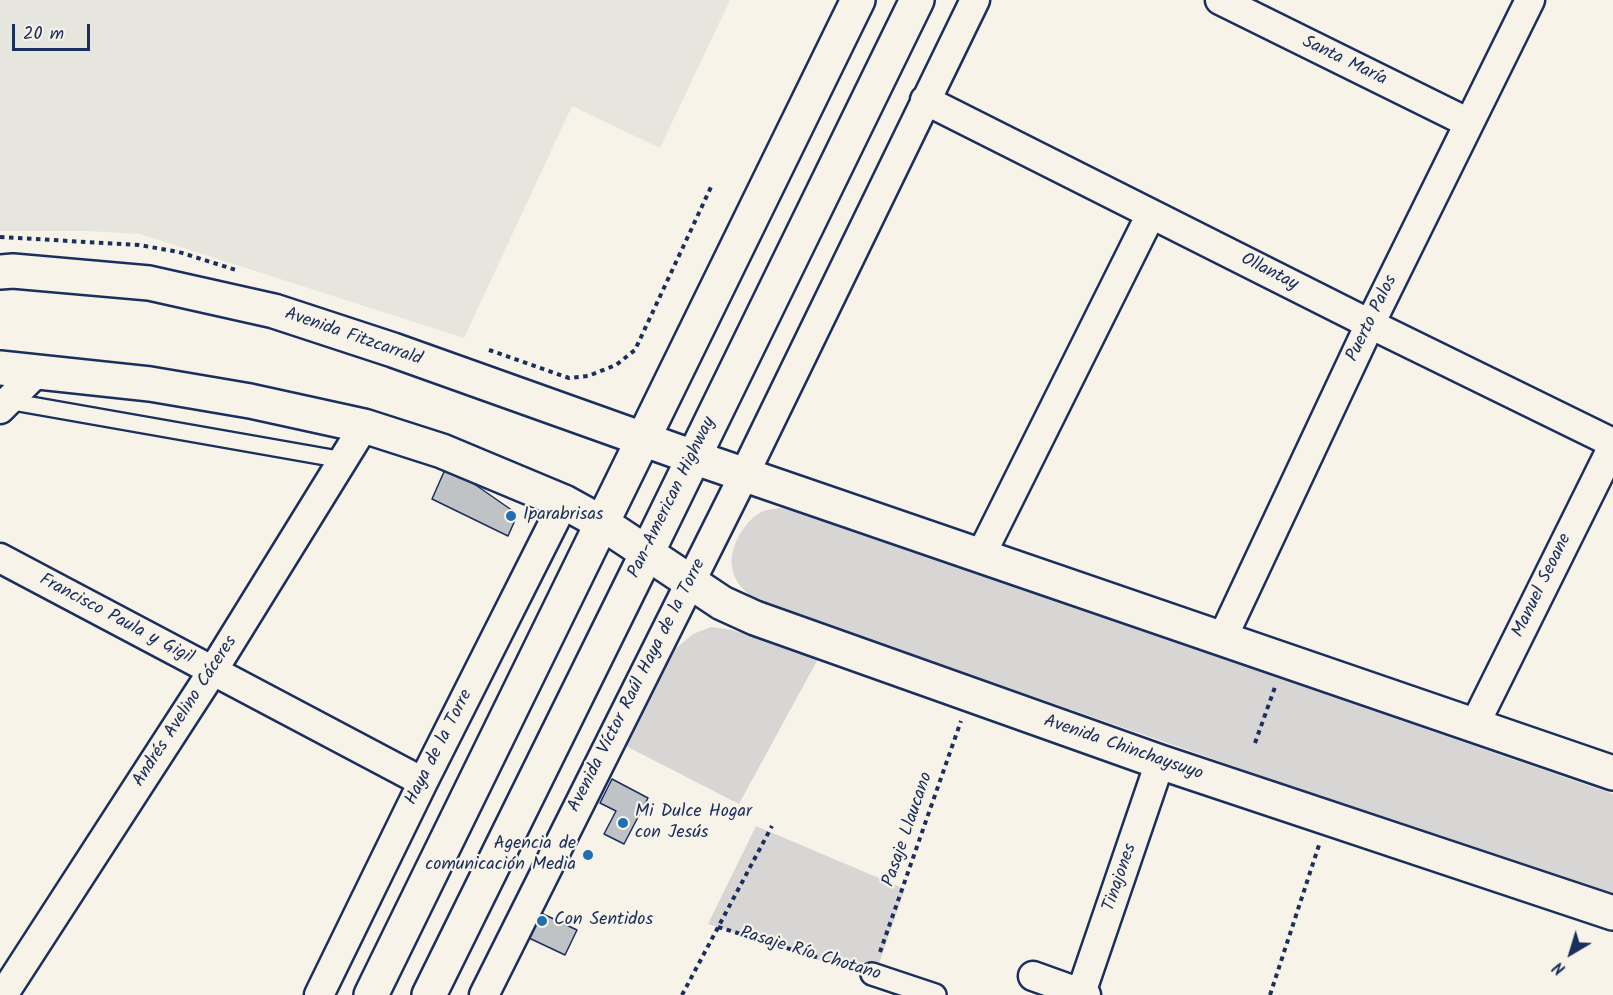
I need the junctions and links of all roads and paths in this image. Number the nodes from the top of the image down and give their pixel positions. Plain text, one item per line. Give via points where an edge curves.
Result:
1 (858, 0) edge
2 (917, 0) edge
3 (975, 0) edge
4 (1220, 0) edge
5 (1530, 0) edge
6 (1251, 7) edge
7 (926, 100) junction
8 (1469, 123) junction
9 (711, 187) dead end
10 (1151, 214) junction
11 (0, 237) edge
12 (0, 272) edge
13 (247, 273) dead end
14 (1370, 324) junction
15 (484, 349) dead end
16 (0, 368) edge
17 (38, 371) junction
18 (4, 405) edge
19 (364, 426) junction
20 (642, 439) junction
21 (1613, 444) edge
22 (693, 457) junction
23 (344, 460) junction
24 (744, 475) junction
25 (564, 502) junction
26 (602, 523) junction
27 (647, 553) junction
28 (980, 557) junction
29 (0, 558) edge
30 (691, 583) junction
31 (1222, 639) junction
32 (1284, 661) junction
33 (212, 672) junction
34 (970, 696) junction
35 (1474, 726) junction
36 (1255, 743) dead end
37 (1160, 762) junction
38 (1613, 773) edge
39 (423, 782) junction
40 (1328, 818) junction
41 (772, 826) dead end
42 (1613, 914) edge
43 (718, 927) junction
44 (872, 974) junction
45 (1033, 976) dead end
46 (1083, 994) edge
47 (3, 995) edge
48 (319, 995) edge
49 (371, 995) edge
50 (429, 995) edge
51 (484, 995) edge
52 (682, 995) edge
53 (935, 995) edge
54 (1270, 995) edge

1 - 20 main road
2 - 22 main road, Pan-American Highway
3 - 7 street, Avenida Víctor Raúl Haya de la Torre
4 - 6 street, Santa María
5 - 8 street, Puerto Palos
6 - 8 street, Santa María
7 - 10 street, Ollantay
7 - 24 street, Avenida Víctor Raúl Haya de la Torre
8 - 14 street, Puerto Palos
9 - 15 path via 635,350 616,365 588,376 569,378
10 - 14 street, Ollantay
10 - 28 street
11 - 13 path via 139,245 179,252
12 - 20 main road, Avenida Fitzcarrald via 149,283 274,311
14 - 21 street, Ollantay
14 - 31 street, Puerto Palos
16 - 17 main road
17 - 18 street
17 - 19 main road via 150,384
18 - 23 lane
19 - 23 street, Andrés Avelino Cáceres
19 - 25 main road via 442,451
20 - 22 main road, Avenida Fitzcarrald
20 - 26 main road
21 - 35 street, Manuel Seoane
22 - 24 main road
22 - 27 main road, Pan-American Highway
23 - 33 street, Andrés Avelino Cáceres
24 - 28 main road
24 - 30 street, Avenida Víctor Raúl Haya de la Torre
25 - 26 main road
25 - 39 street, Haya de la Torre
26 - 27 main road
26 - 49 main road
27 - 30 main road, Avenida Chinchaysuyo
27 - 50 main road, Pan-American Highway
28 - 31 main road
29 - 33 street, Francisco Paula y Gigil
30 - 34 main road, Avenida Chinchaysuyo via 755,618
30 - 51 street, Avenida Víctor Raúl Haya de la Torre
31 - 32 main road
32 - 35 main road
32 - 36 path
33 - 39 street, Francisco Paula y Gigil
33 - 47 street, Andrés Avelino Cáceres
34 - 37 main road, Avenida Chinchaysuyo
34 - 44 path, Pasaje Llaucano
35 - 38 main road
37 - 40 main road, Avenida Chinchaysuyo
37 - 46 street, Tinajones
39 - 48 street, Haya de la Torre
40 - 42 main road, Avenida Chinchaysuyo
40 - 54 path
41 - 43 path
43 - 44 path, Pasaje Río Chotano
43 - 52 path
44 - 53 street, Pasaje Río Chotano
45 - 46 street

